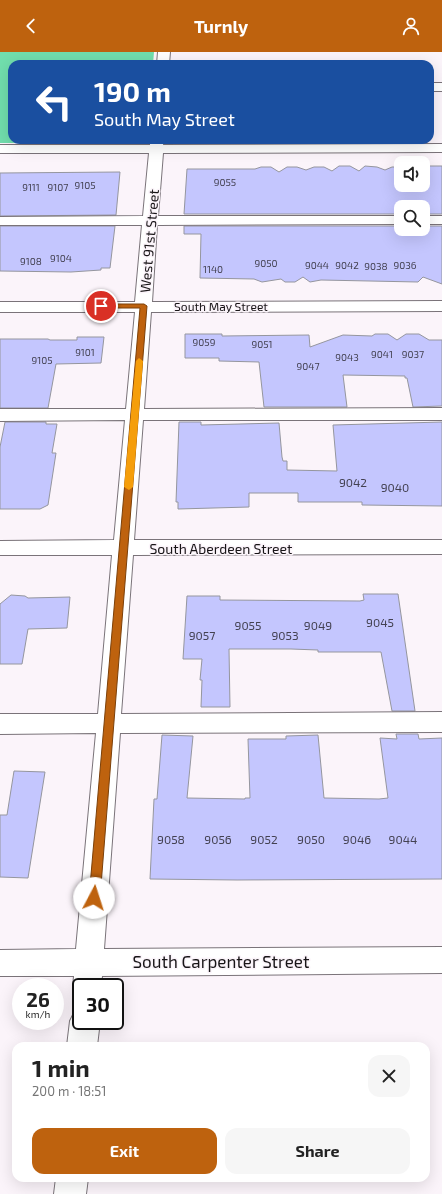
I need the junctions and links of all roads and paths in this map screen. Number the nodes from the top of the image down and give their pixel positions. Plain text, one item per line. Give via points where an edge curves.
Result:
1 (157, 144) edge
2 (442, 148) edge
3 (0, 149) edge
4 (394, 220) edge
5 (430, 220) edge
6 (442, 220) edge
7 (0, 221) edge
8 (150, 221) junction
9 (0, 306) edge
10 (144, 306) junction
11 (442, 306) edge
12 (442, 414) edge
13 (0, 415) edge
14 (134, 415) junction
15 (442, 547) edge
16 (0, 548) edge
17 (123, 548) junction
18 (442, 722) edge
19 (0, 724) edge
20 (109, 724) junction
21 (442, 960) edge
22 (0, 962) edge
23 (88, 974) edge
24 (83, 1030) edge
25 (82, 1042) edge
26 (72, 1182) edge
27 (70, 1194) edge

1 - 2 street
1 - 3 street
1 - 8 street, West 91st Street
4 - 8 street
5 - 6 street
7 - 8 street
8 - 10 street, West 91st Street
9 - 10 street, South May Street
10 - 11 street, South May Street
10 - 14 street, West 91st Street
12 - 14 street
13 - 14 street
14 - 17 street, West 91st Street
15 - 17 street, South Aberdeen Street
16 - 17 street, South Aberdeen Street
17 - 20 street, West 91st Street
18 - 20 street
19 - 20 street
20 - 23 street, West 91st Street
21 - 23 street, South Carpenter Street
22 - 23 street, South Carpenter Street
24 - 25 street
26 - 27 street

